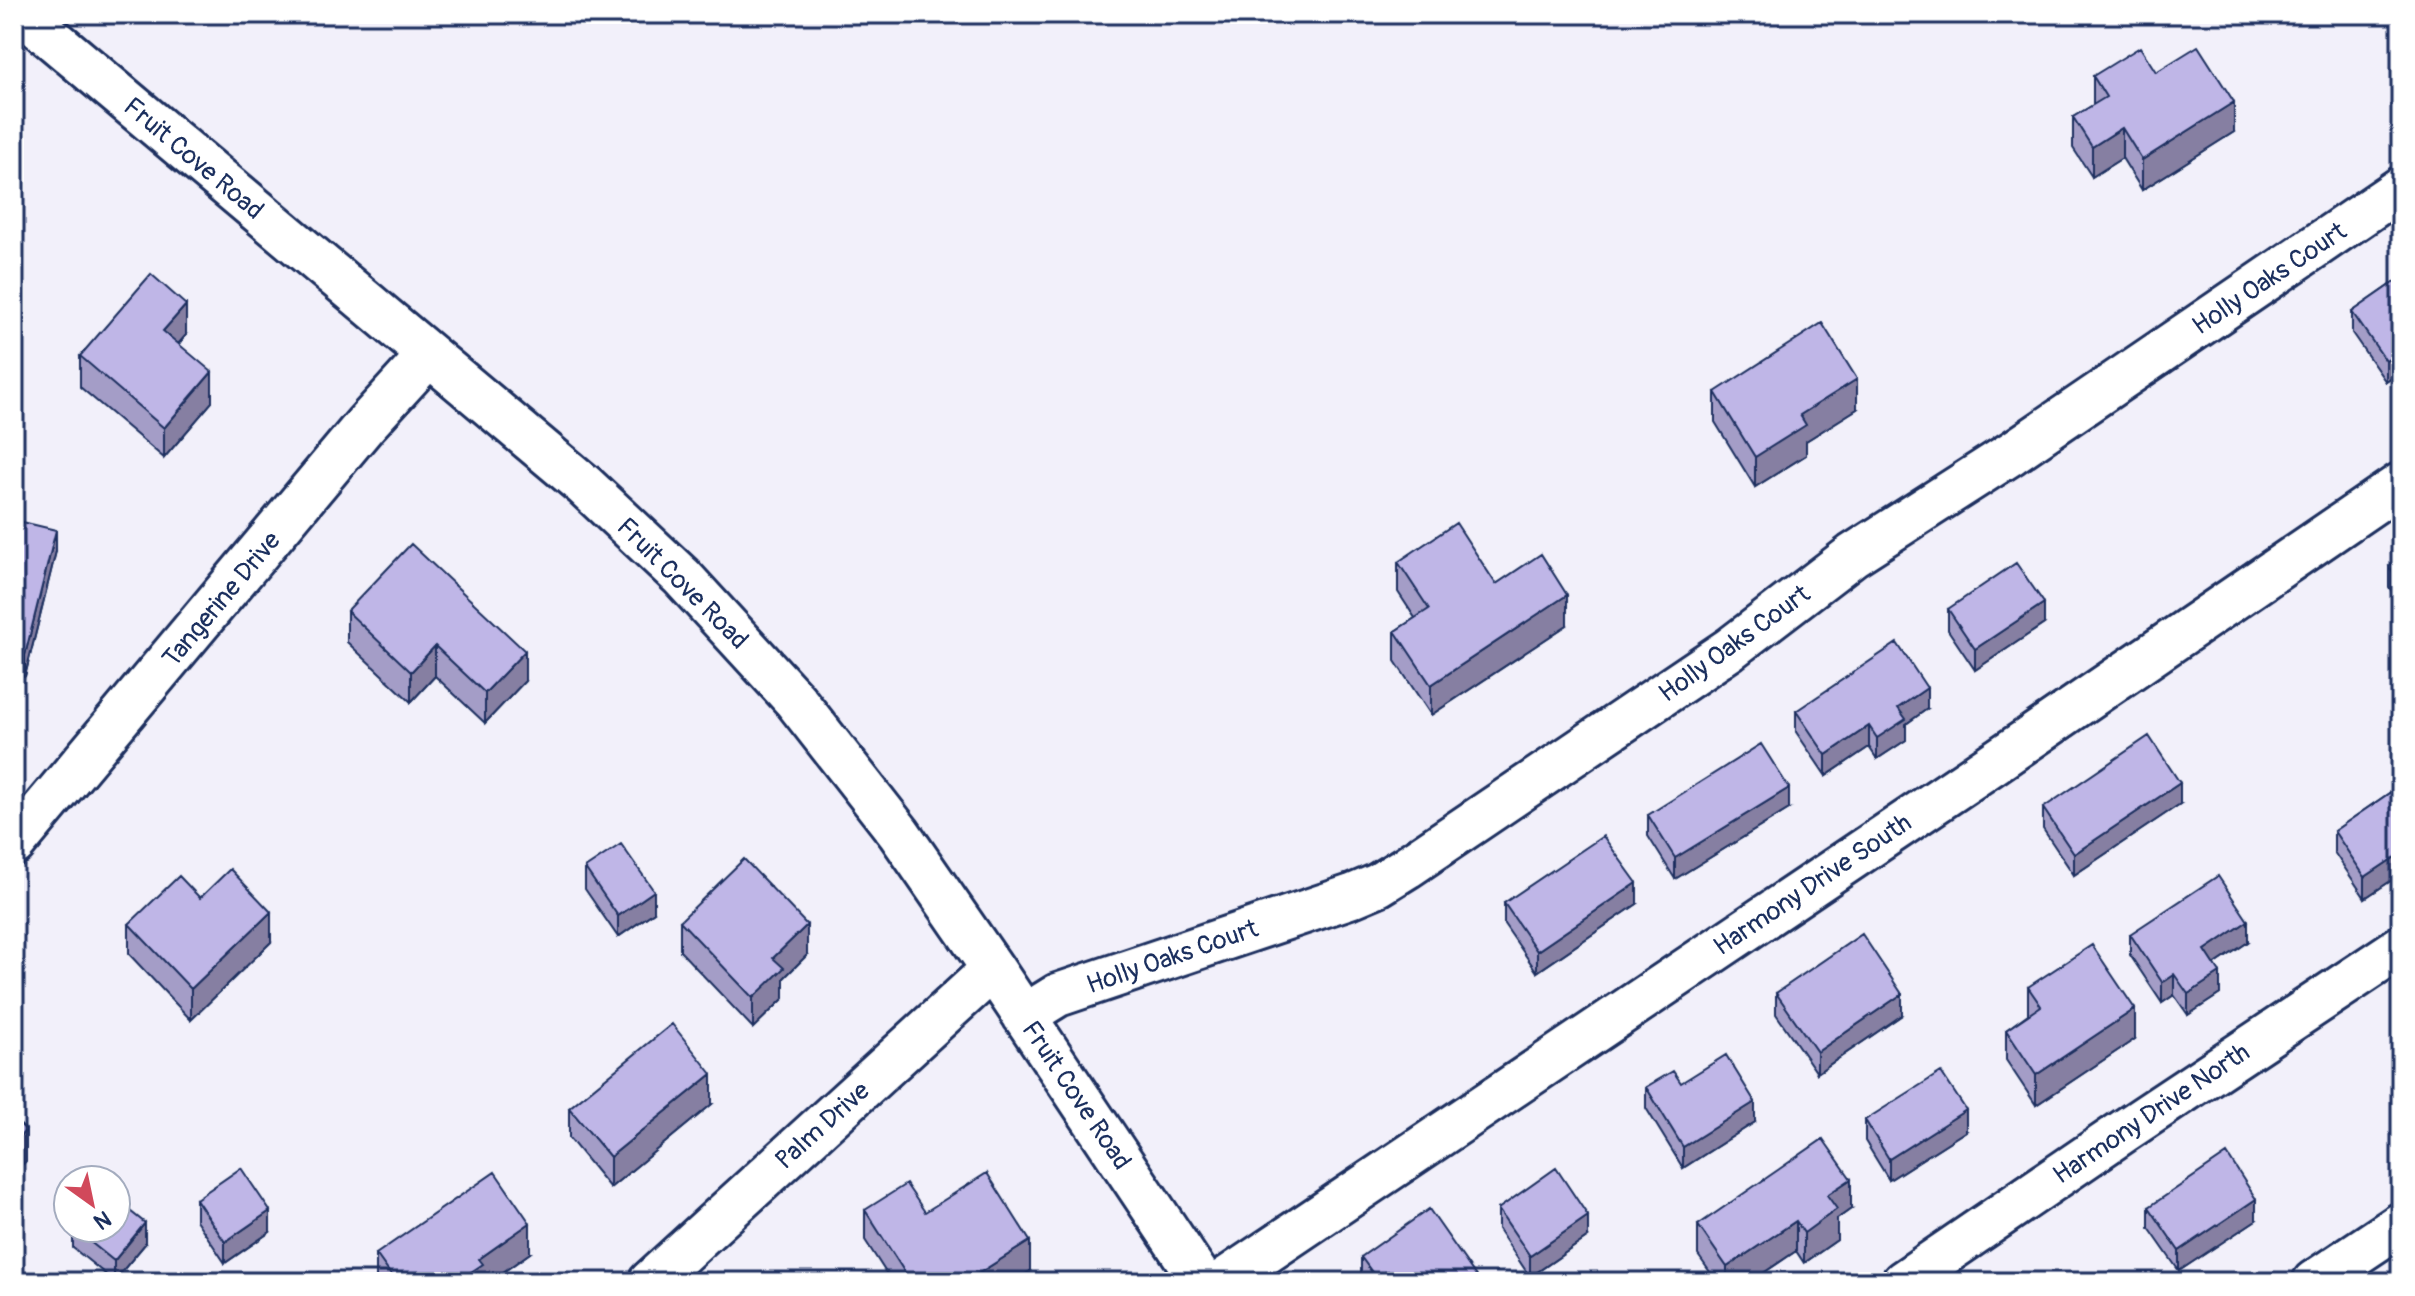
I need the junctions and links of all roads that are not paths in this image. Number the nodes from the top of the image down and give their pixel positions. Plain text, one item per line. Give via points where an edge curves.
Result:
1 (23, 14) edge
2 (2401, 188) edge
3 (429, 355) junction
4 (2401, 484) edge
5 (14, 844) edge
6 (2401, 947) edge
7 (993, 969) junction
8 (1024, 1016) junction
9 (2401, 1224) edge
10 (650, 1282) edge
11 (1202, 1282) edge
12 (1222, 1282) edge
13 (1903, 1282) edge
14 (2314, 1282) edge

1 - 3 street, Fruit Cove Road
2 - 8 street, Holly Oaks Court via 1853,555 1730,649 1407,867 1352,896 1058,995
3 - 5 street, Tangerine Drive
3 - 7 street, Fruit Cove Road via 584,485 682,577 785,689 899,833
4 - 12 street, Harmony Drive South
6 - 13 street, Harmony Drive North
7 - 8 street, Fruit Cove Road
7 - 10 street, Palm Drive
8 - 11 street, Fruit Cove Road
9 - 14 street

